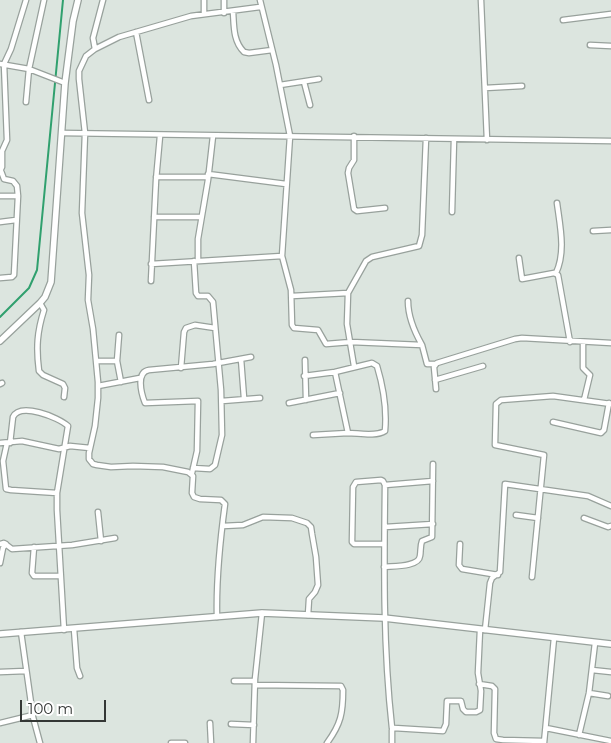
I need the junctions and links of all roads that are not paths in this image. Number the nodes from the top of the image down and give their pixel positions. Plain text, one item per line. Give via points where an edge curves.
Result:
1 (26, 0) edge
2 (44, 0) edge
3 (78, 0) edge
4 (103, 0) edge
5 (204, 0) edge
6 (224, 0) edge
7 (260, 0) edge
8 (481, 0) edge
9 (260, 8) junction
10 (233, 11) junction
11 (224, 13) junction
12 (204, 14) junction
13 (611, 14) edge
14 (563, 20) dead end
15 (136, 32) junction
16 (590, 46) dead end
17 (611, 46) edge
18 (95, 49) junction
19 (272, 50) junction
20 (2, 64) edge
21 (29, 69) junction
22 (319, 79) dead end
23 (304, 82) junction
24 (65, 83) junction
25 (280, 85) junction
26 (522, 86) dead end
27 (485, 88) junction
28 (149, 100) dead end
29 (26, 102) dead end
30 (310, 105) dead end
31 (62, 133) junction
32 (84, 133) junction
33 (160, 136) junction
34 (213, 136) junction
35 (290, 136) junction
36 (354, 136) junction
37 (426, 138) junction
38 (454, 139) junction
39 (487, 140) junction
40 (611, 141) edge
41 (0, 171) edge
42 (208, 176) junction
43 (156, 177) junction
44 (286, 184) junction
45 (0, 196) edge
46 (18, 196) junction
47 (557, 203) dead end
48 (385, 208) dead end
49 (452, 212) dead end
50 (154, 217) junction
51 (202, 217) junction
52 (16, 220) junction
53 (0, 222) edge
54 (611, 230) edge
55 (593, 231) dead end
56 (282, 256) junction
57 (519, 258) dead end
58 (196, 261) junction
59 (151, 264) junction
60 (556, 273) junction
61 (0, 278) edge
62 (151, 281) dead end
63 (348, 292) junction
64 (292, 296) junction
65 (408, 301) dead end
66 (40, 303) junction
67 (215, 328) junction
68 (119, 335) dead end
69 (0, 341) edge
70 (350, 342) junction
71 (570, 342) junction
72 (583, 342) junction
73 (611, 342) edge
74 (422, 345) junction
75 (252, 357) dead end
76 (241, 359) junction
77 (96, 360) junction
78 (305, 360) dead end
79 (117, 361) junction
80 (218, 364) junction
81 (435, 364) junction
82 (354, 366) junction
83 (484, 366) dead end
84 (181, 368) junction
85 (335, 372) junction
86 (304, 376) junction
87 (140, 378) junction
88 (435, 380) junction
89 (121, 382) junction
90 (98, 386) junction
91 (436, 389) dead end
92 (340, 394) junction
93 (64, 397) dead end
94 (244, 398) junction
95 (260, 398) dead end
96 (306, 400) junction
97 (584, 400) junction
98 (222, 402) junction
99 (289, 403) dead end
100 (610, 404) edge
101 (553, 422) dead end
102 (348, 433) junction
103 (313, 435) dead end
104 (0, 443) edge
105 (8, 443) junction
106 (63, 448) junction
107 (90, 448) junction
108 (433, 464) dead end
109 (193, 471) junction
110 (2, 479) edge
111 (433, 481) junction
112 (386, 485) junction
113 (541, 488) junction
114 (57, 493) junction
115 (611, 506) edge
116 (98, 512) dead end
117 (516, 515) dead end
118 (538, 518) junction
119 (584, 518) dead end
120 (433, 524) junction
121 (224, 526) junction
122 (611, 526) edge
123 (385, 527) junction
124 (116, 538) dead end
125 (101, 541) junction
126 (0, 544) edge
127 (6, 544) junction
128 (58, 544) junction
129 (384, 544) junction
130 (460, 544) dead end
131 (34, 547) junction
132 (0, 563) edge
133 (384, 567) junction
134 (499, 575) junction
135 (60, 576) junction
136 (532, 577) dead end
137 (262, 614) junction
138 (308, 615) junction
139 (217, 617) junction
140 (384, 618) junction
141 (74, 629) junction
142 (64, 630) junction
143 (482, 630) junction
144 (21, 632) junction
145 (0, 634) edge
146 (554, 638) junction
147 (595, 642) junction
148 (611, 644) edge
149 (26, 670) junction
150 (592, 670) junction
151 (0, 672) edge
152 (611, 672) edge
153 (80, 676) dead end
154 (234, 681) dead end
155 (255, 683) junction
156 (479, 684) junction
157 (589, 693) junction
158 (608, 696) dead end
159 (33, 715) junction
160 (0, 723) edge
161 (210, 723) dead end
162 (231, 724) dead end
163 (254, 725) junction
164 (392, 728) junction
165 (546, 728) junction
166 (579, 735) junction
167 (611, 741) edge
168 (544, 742) edge
169 (40, 743) edge
170 (170, 743) edge
171 (185, 743) edge
172 (211, 743) edge
173 (254, 743) edge
174 (327, 743) edge
175 (392, 743) edge

1 - 20 street via 11,50
2 - 21 street
3 - 24 street
4 - 18 street via 93,38
5 - 12 street
6 - 11 street
7 - 9 street
8 - 27 street
9 - 10 street
9 - 19 street
10 - 11 street
10 - 19 street via 235,35 244,52
11 - 12 street
12 - 15 street
13 - 14 street
15 - 18 street
15 - 28 street
16 - 17 street
18 - 32 street via 86,56 78,79
19 - 25 street
20 - 21 street
20 - 41 street via 8,140 2,151
21 - 24 street
21 - 29 street
22 - 23 street
23 - 25 street
23 - 30 street
24 - 31 street
25 - 35 street
26 - 27 street
27 - 39 street
31 - 32 street
31 - 66 street via 51,278
32 - 33 street
32 - 77 street via 82,212
33 - 34 street
33 - 43 street
34 - 35 street
34 - 42 street
35 - 36 street
35 - 44 street
36 - 37 street
36 - 48 street via 354,160 348,173 354,208 357,211
37 - 38 street
37 - 63 street via 422,235 418,246 372,257 366,261
38 - 39 street
38 - 49 street
39 - 40 street
41 - 46 street via 4,179 13,181 17,186
42 - 43 street
42 - 44 street
42 - 51 street
43 - 50 street
44 - 56 street
45 - 46 street
46 - 52 street
47 - 60 street via 562,259
50 - 51 street
50 - 59 street
51 - 58 street
52 - 53 street
52 - 61 street via 14,275
54 - 55 street
56 - 58 street
56 - 64 street
57 - 60 street via 522,279
58 - 59 street
58 - 67 street via 196,293 211,298
59 - 62 street
60 - 71 street via 562,288
63 - 64 street
63 - 70 street
64 - 70 street via 294,328 318,330 326,344
65 - 74 street via 415,333
66 - 69 street
66 - 93 street via 44,310 37,338 39,371 63,384
67 - 80 street
67 - 84 street via 186,328
68 - 79 street
70 - 74 street
70 - 82 street
71 - 72 street
71 - 81 street via 515,339
72 - 73 street
72 - 97 street via 583,368 590,375
74 - 81 street via 427,364
75 - 76 street
76 - 80 street
76 - 94 street
77 - 79 street
77 - 90 street
78 - 86 street
79 - 89 street
80 - 84 street
80 - 98 street
81 - 88 street
82 - 85 street
82 - 102 street via 372,363 377,366 385,407 385,431
83 - 88 street
84 - 87 street via 145,370
85 - 86 street
85 - 92 street
86 - 96 street
87 - 89 street
87 - 109 street via 145,403 198,401 197,451
88 - 91 street
89 - 90 street
90 - 107 street
92 - 96 street
92 - 102 street
94 - 95 street
94 - 98 street
96 - 99 street
97 - 100 street
97 - 113 street via 542,396 501,400 496,404 495,445 542,453
98 - 109 street via 222,436 215,465
100 - 101 street via 601,433
102 - 103 street
104 - 105 street
105 - 106 street via 22,441
105 - 106 street via 14,414 33,412 54,417 68,426
105 - 110 street
106 - 107 street
106 - 114 street
107 - 109 street via 89,459 97,465
108 - 111 street
109 - 121 street via 194,497 221,500 224,504
110 - 114 street via 8,490
111 - 112 street
111 - 120 street
112 - 123 street
112 - 129 street via 381,480 356,482 351,517 352,544
113 - 115 street via 588,496
113 - 118 street
113 - 134 street via 504,486
114 - 128 street
116 - 125 street
117 - 118 street
118 - 136 street
119 - 122 street
120 - 123 street
120 - 133 street via 432,537 420,544 418,561
121 - 138 street via 243,525 263,517 292,518 311,527 318,585 309,599
121 - 139 street
123 - 129 street
124 - 125 street
125 - 128 street
126 - 127 street
127 - 131 street via 12,549
127 - 132 street
128 - 131 street
128 - 135 street
129 - 133 street
130 - 134 street via 459,565 462,569
131 - 135 street via 34,576
133 - 140 street
134 - 143 street via 490,583
135 - 142 street
137 - 138 street
137 - 139 street
137 - 155 street
138 - 140 street
139 - 141 street
140 - 143 street
140 - 164 street
141 - 142 street
141 - 153 street
142 - 144 street
143 - 146 street
143 - 156 street
144 - 145 street
144 - 149 street
146 - 147 street
146 - 165 street
147 - 148 street
147 - 150 street
149 - 151 street
149 - 159 street
150 - 152 street
150 - 157 street
154 - 155 street
155 - 163 street
155 - 174 street via 341,686 340,722
156 - 164 street via 480,710 466,712 461,701 447,701 444,731
156 - 168 street via 495,688 496,739
157 - 158 street
157 - 166 street
159 - 160 street
159 - 169 street
161 - 172 street
162 - 163 street
163 - 173 street
164 - 175 street
165 - 166 street
165 - 168 street
166 - 167 street
170 - 171 street

